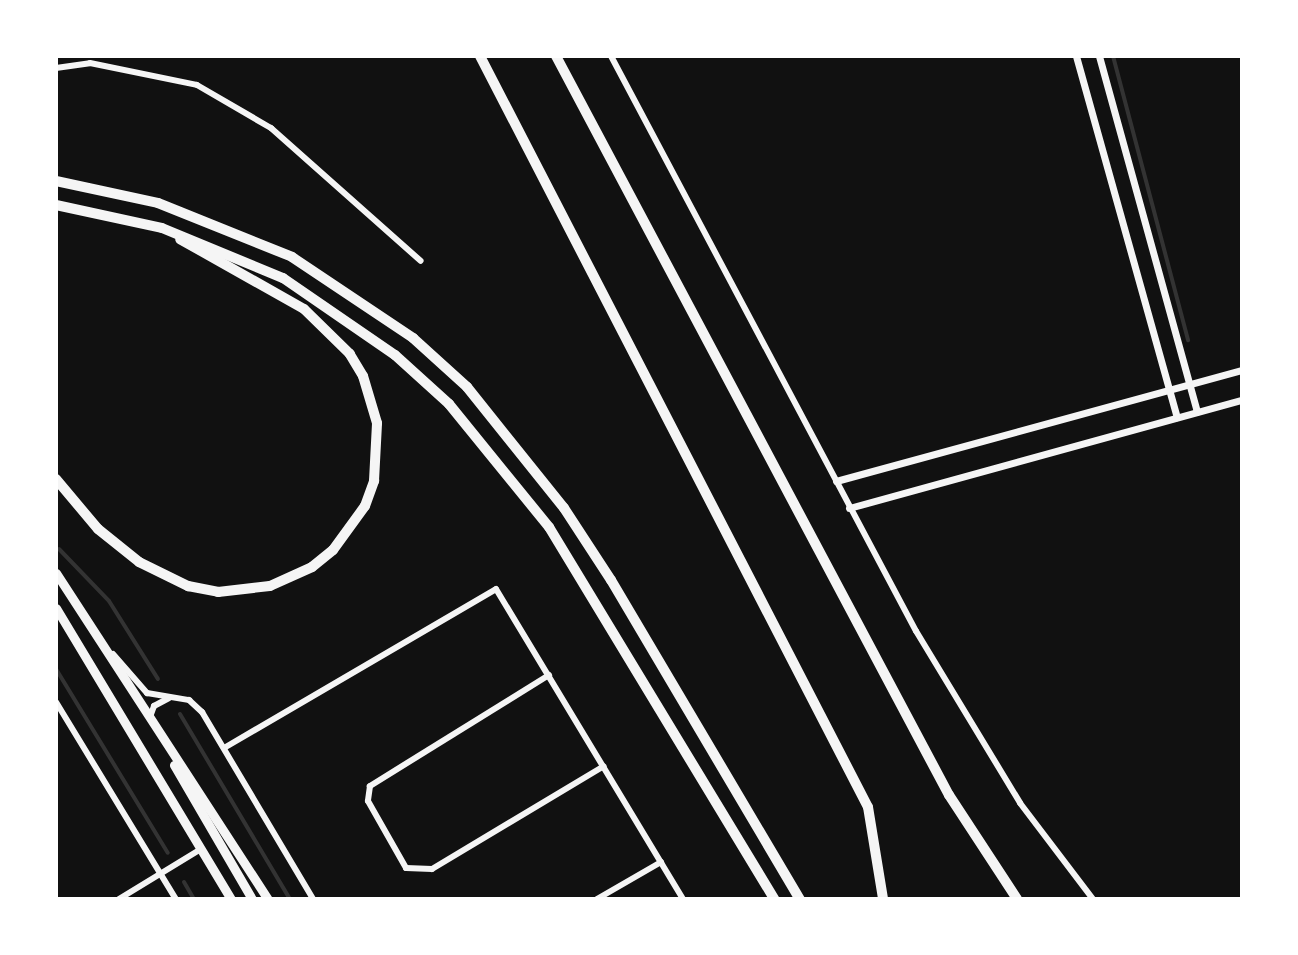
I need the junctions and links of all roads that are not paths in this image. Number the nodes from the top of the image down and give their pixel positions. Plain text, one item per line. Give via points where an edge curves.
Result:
1 (480, 56) edge
2 (556, 56) edge
3 (611, 56) edge
4 (1076, 56) edge
5 (1099, 56) edge
6 (88, 59) edge
7 (56, 68) edge
8 (56, 181) edge
9 (56, 205) edge
10 (162, 228) junction
11 (421, 261) dead end
12 (1242, 370) edge
13 (1189, 384) junction
14 (1170, 390) junction
15 (1242, 400) edge
16 (1197, 412) junction
17 (1177, 417) junction
18 (56, 479) edge
19 (836, 481) junction
20 (849, 508) junction
21 (56, 573) edge
22 (66, 590) junction
23 (56, 608) edge
24 (549, 675) junction
25 (173, 697) junction
26 (56, 702) edge
27 (149, 723) junction
28 (161, 741) junction
29 (224, 748) junction
30 (604, 766) junction
31 (201, 849) junction
32 (661, 862) junction
33 (210, 864) junction
34 (162, 872) junction
35 (133, 891) junction
36 (119, 899) edge
37 (138, 899) edge
38 (176, 899) edge
39 (224, 899) edge
40 (231, 899) edge
41 (252, 899) edge
42 (268, 899) edge
43 (313, 899) edge
44 (597, 899) edge
45 (683, 899) edge
46 (774, 899) edge
47 (800, 899) edge
48 (883, 899) edge
49 (1017, 899) edge
50 (1093, 899) edge

1 - 48 highway via 868,807
2 - 49 highway via 949,795
3 - 19 street
4 - 14 street
5 - 13 street
6 - 7 street
6 - 11 street via 197,85 258,121
8 - 47 highway via 158,203 227,227 318,272 413,338 467,387 555,497 611,580
9 - 10 highway
10 - 18 highway via 304,309 350,354 377,423 374,481 365,506 333,550 312,567 270,586 218,592 188,586 139,562 98,529
10 - 46 highway via 225,250 342,314 449,404 549,527
12 - 13 street
13 - 14 street
13 - 16 street
14 - 17 street
14 - 19 street
15 - 16 street
16 - 17 street
17 - 20 street
19 - 20 street
20 - 50 street via 1020,803
21 - 22 highway
22 - 25 street via 137,687
22 - 27 highway
23 - 31 highway
24 - 29 street via 501,593 490,589
24 - 30 street
24 - 30 street via 370,786 368,801 406,868 432,869
25 - 27 street via 154,706
25 - 29 street via 189,700 202,712
26 - 34 street
27 - 28 highway
28 - 41 highway
28 - 42 highway
29 - 43 street
30 - 32 street
31 - 33 highway
31 - 34 street
32 - 44 street
32 - 45 street
33 - 39 highway
33 - 40 highway
34 - 35 street
34 - 38 street
35 - 36 street
35 - 37 street

